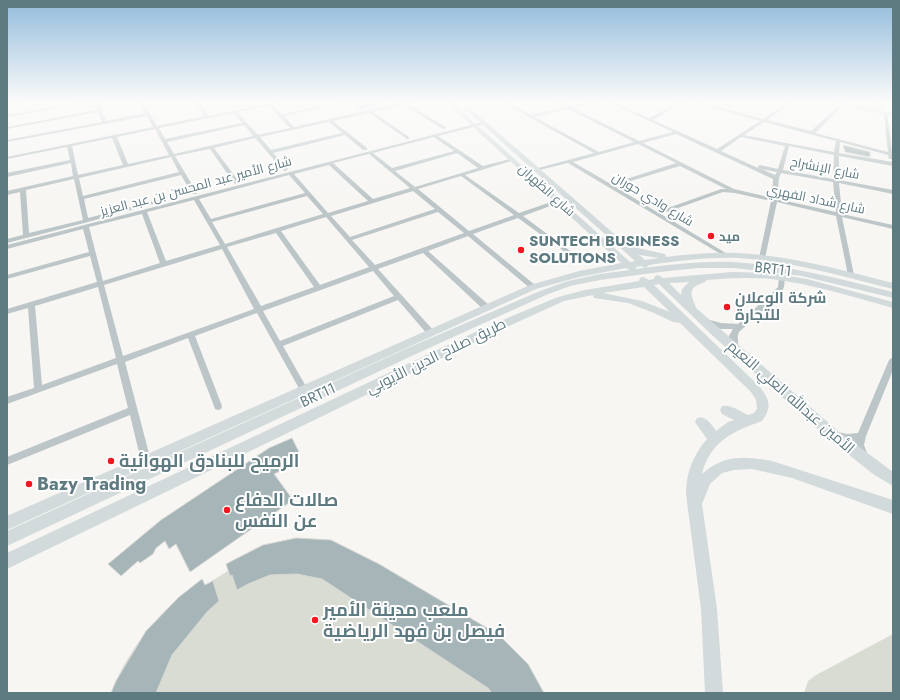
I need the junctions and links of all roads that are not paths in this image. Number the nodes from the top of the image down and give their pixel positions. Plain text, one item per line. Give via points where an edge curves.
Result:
1 (39, 135) edge
2 (120, 135) edge
3 (160, 135) edge
4 (194, 135) edge
5 (254, 135) edge
6 (266, 135) edge
7 (339, 135) edge
8 (348, 135) edge
9 (402, 135) edge
10 (420, 135) edge
11 (434, 135) joint
12 (489, 135) edge
13 (493, 135) edge
14 (564, 135) edge
15 (624, 135) edge
16 (667, 135) edge
17 (683, 135) edge
18 (818, 135) edge
19 (114, 136) junction
20 (740, 136) joint
21 (256, 137) junction
22 (407, 138) junction
23 (891, 139) edge
24 (838, 140) junction
25 (7, 141) edge
26 (164, 141) junction
27 (638, 142) junction
28 (69, 145) junction
29 (787, 146) junction
30 (211, 147) junction
31 (367, 150) junction
32 (458, 151) junction
33 (717, 151) junction
34 (270, 152) junction
35 (597, 153) junction
36 (836, 154) junction
37 (890, 154) junction
38 (172, 156) junction
39 (7, 158) edge
40 (512, 159) junction
41 (73, 161) junction
42 (568, 161) junction
43 (330, 163) junction
44 (680, 164) junction
45 (893, 164) edge
46 (126, 166) junction
47 (753, 167) junction
48 (482, 168) junction
49 (391, 170) junction
50 (537, 170) junction
51 (780, 170) junction
52 (288, 171) junction
53 (182, 173) junction
54 (461, 174) junction
55 (7, 175) edge
56 (76, 178) junction
57 (776, 178) junction
58 (236, 182) junction
59 (837, 182) junction
60 (610, 186) junction
61 (414, 189) junction
62 (23, 190) junction
63 (735, 191) junction
64 (893, 192) edge
65 (7, 194) edge
66 (309, 194) junction
67 (195, 195) junction
68 (81, 198) junction
69 (372, 201) junction
70 (559, 201) junction
71 (774, 201) junction
72 (439, 210) junction
73 (144, 212) junction
74 (656, 214) junction
75 (327, 215) junction
76 (840, 215) junction
77 (518, 216) junction
78 (209, 221) junction
79 (86, 224) junction
80 (893, 227) edge
81 (277, 230) junction
82 (468, 234) junction
83 (26, 236) junction
84 (349, 239) junction
85 (7, 241) edge
86 (619, 243) junction
87 (606, 244) junction
88 (223, 246) junction
89 (7, 247) edge
90 (424, 250) junction
91 (92, 253) junction
92 (726, 255) junction
93 (696, 256) junction
94 (574, 257) dead end
95 (762, 258) junction
96 (164, 264) junction
97 (374, 268) junction
98 (596, 270) junction
99 (640, 271) junction
100 (851, 275) junction
101 (716, 276) junction
102 (7, 277) edge
103 (782, 277) junction
104 (661, 281) junction
105 (100, 284) junction
106 (893, 286) edge
107 (533, 287) junction
108 (318, 288) junction
109 (893, 295) edge
110 (572, 296) junction
111 (399, 297) junction
112 (31, 304) junction
113 (893, 305) edge
114 (487, 308) junction
115 (259, 310) junction
116 (7, 312) edge
117 (693, 312) junction
118 (700, 326) junction
119 (738, 327) junction
120 (431, 333) junction
121 (191, 334) junction
122 (278, 345) junction
123 (734, 347) junction
124 (120, 360) junction
125 (893, 360) edge
126 (38, 390) junction
127 (304, 390) junction
128 (7, 401) edge
129 (218, 406) dead end
130 (132, 410) junction
131 (726, 410) dead end
132 (747, 420) junction
133 (702, 422) dead end
134 (831, 434) junction
135 (861, 436) junction
136 (714, 440) junction
137 (7, 461) edge
138 (146, 461) junction
139 (867, 462) junction
140 (893, 480) edge
141 (695, 507) junction
142 (893, 507) edge
143 (7, 523) edge
144 (7, 539) edge
145 (7, 560) edge
146 (714, 693) edge

1 - 25 street
2 - 19 street
3 - 26 street
4 - 26 street
5 - 21 street
6 - 21 street
7 - 34 street
8 - 31 street
9 - 22 street
10 - 22 street, شارع الأمير عبد المحسن بن عبد العزيز
11 - 31 street, شارع الأمير عبد المحسن بن عبد العزيز
11 - 32 street
12 - 40 main road, شارع الظهران
13 - 50 main road, شارع الظهران
14 - 35 street
15 - 27 street, شارع شداد الفهري
16 - 27 street
17 - 33 street, شارع الإنشراح
18 - 24 street
19 - 28 street
19 - 46 street
20 - 29 street
20 - 33 street
21 - 30 street
21 - 34 street
22 - 31 street, شارع الأمير عبد المحسن بن عبد العزيز
23 - 37 street
24 - 36 street
24 - 37 street
26 - 38 street
27 - 35 street
27 - 44 street, شارع شداد الفهري
28 - 39 street
28 - 41 street
29 - 36 street
29 - 51 street
30 - 38 street
30 - 58 street
31 - 43 street, شارع الأمير عبد المحسن بن عبد العزيز
31 - 49 street
31 - 52 street, شارع الأمير عبد المحسن بن عبد العزيز
32 - 48 street
32 - 49 street
33 - 47 street, شارع الإنشراح
34 - 52 street
35 - 42 street
36 - 45 street
36 - 59 street
37 - 45 street
38 - 46 street
38 - 53 street
40 - 48 street
40 - 70 main road, شارع الظهران
41 - 55 street
41 - 56 street
42 - 50 street
42 - 60 street, شارع وادي حوران
43 - 52 street, شارع الأمير عبد المحسن بن عبد العزيز
43 - 69 street
44 - 60 street
44 - 63 street, شارع شداد الفهري
46 - 56 street
47 - 51 street, شارع الإنشراح
47 - 57 street, شارع الإنشراح
48 - 54 street
49 - 61 street
50 - 86 main road, شارع الظهران
51 - 57 street
51 - 59 street, شارع الإنشراح
52 - 58 street, شارع الأمير عبد المحسن بن عبد العزيز
52 - 66 street
52 - 67 street, شارع الأمير عبد المحسن بن عبد العزيز
53 - 67 street
53 - 68 street
54 - 61 street
54 - 77 street
56 - 62 street
56 - 68 street
57 - 71 street
58 - 67 street, شارع الأمير عبد المحسن بن عبد العزيز
59 - 64 street, شارع الإنشراح
59 - 76 street
60 - 74 street, شارع وادي حوران
61 - 69 street
61 - 72 street
62 - 65 street
62 - 83 street
63 - 71 street, شارع شداد الفهري
63 - 74 street, شارع شداد الفهري via 723,190
66 - 75 street
66 - 78 street
67 - 73 street, شارع الأمير عبد المحسن بن عبد العزيز
67 - 78 street
67 - 79 street, شارع الأمير عبد المحسن بن عبد العزيز
68 - 79 street
69 - 75 street
70 - 77 street
70 - 87 main road, شارع الظهران
71 - 76 street, شارع شداد الفهري
71 - 95 street
72 - 82 street
72 - 84 street
73 - 79 street, شارع الأمير عبد المحسن بن عبد العزيز
73 - 96 street
74 - 92 street, شارع وادي حوران
75 - 81 street
75 - 84 street
76 - 80 street, شارع شداد الفهري
76 - 100 street
77 - 82 street
77 - 94 street
78 - 88 street
79 - 83 street, شارع الأمير عبد المحسن بن عبد العزيز
79 - 89 street, شارع الأمير عبد المحسن بن عبد العزيز
79 - 91 street
81 - 88 street
81 - 108 street
82 - 90 street
82 - 107 street
83 - 85 street, شارع الأمير عبد المحسن بن عبد العزيز
84 - 97 street
86 - 93 main road via 655,256
86 - 99 main road, شارع الظهران
87 - 98 main road via 608,258
87 - 99 main road, شارع الظهران
88 - 96 street
88 - 115 street
90 - 97 street
90 - 114 street
91 - 102 street
91 - 105 street
92 - 93 main road, طريق صلاح الدين الأيوبي
92 - 95 main road, طريق صلاح الدين الأيوبي
93 - 99 main road, طريق صلاح الدين الأيوبي
95 - 100 main road, طريق صلاح الدين الأيوبي via 812,265
96 - 105 street
97 - 108 street
97 - 111 street
98 - 99 main road, طريق صلاح الدين الأيوبي
98 - 107 main road, طريق صلاح الدين الأيوبي
99 - 104 main road, طريق صلاح الدين الأيوبي
99 - 109 main road, BRT11 via 716,264 773,268
99 - 110 main road, طريق صلاح الدين الأيوبي
99 - 118 main road
99 - 144 main road, BRT11 via 568,284 543,293
100 - 106 main road, طريق صلاح الدين الأيوبي
101 - 103 main road, طريق صلاح الدين الأيوبي via 746,274
101 - 104 main road, طريق صلاح الدين الأيوبي
101 - 117 main road via 693,284 687,289 686,297
103 - 113 main road, طريق صلاح الدين الأيوبي
103 - 119 street via 781,287 777,293
104 - 117 main road, الأمين عبدالله العلي النعيم
105 - 112 street
105 - 124 street
107 - 114 main road, طريق صلاح الدين الأيوبي
108 - 115 street
110 - 118 main road via 615,297 637,302
110 - 145 main road, طريق صلاح الدين الأيوبي via 482,333
111 - 120 street
111 - 122 street
112 - 116 street
112 - 126 street
114 - 120 main road, طريق صلاح الدين الأيوبي
115 - 121 street
115 - 122 street
117 - 118 main road, الأمين عبدالله العلي النعيم
118 - 119 street
118 - 123 main road, الأمين عبدالله العلي النعيم
118 - 132 main road via 759,393 763,404 761,413 758,417
119 - 123 street via 733,336
120 - 127 main road, طريق صلاح الدين الأيوبي
121 - 124 street
121 - 129 street
122 - 127 street
123 - 134 main road, الأمين عبدالله العلي النعيم
124 - 126 street
124 - 130 street
125 - 135 street
126 - 128 street
127 - 138 main road, طريق صلاح الدين الأيوبي
130 - 137 street
130 - 138 street
131 - 132 main road
132 - 136 main road via 725,430
133 - 136 main road
134 - 135 street via 847,438
134 - 139 main road, الأمين عبدالله العلي النعيم
135 - 139 street via 859,445
136 - 141 main road via 702,454 695,472
138 - 143 main road, طريق صلاح الدين الأيوبي
139 - 140 main road, الأمين عبدالله العلي النعيم
141 - 142 main road via 701,485 707,477 725,466 749,462 777,467
141 - 146 main road via 707,591

